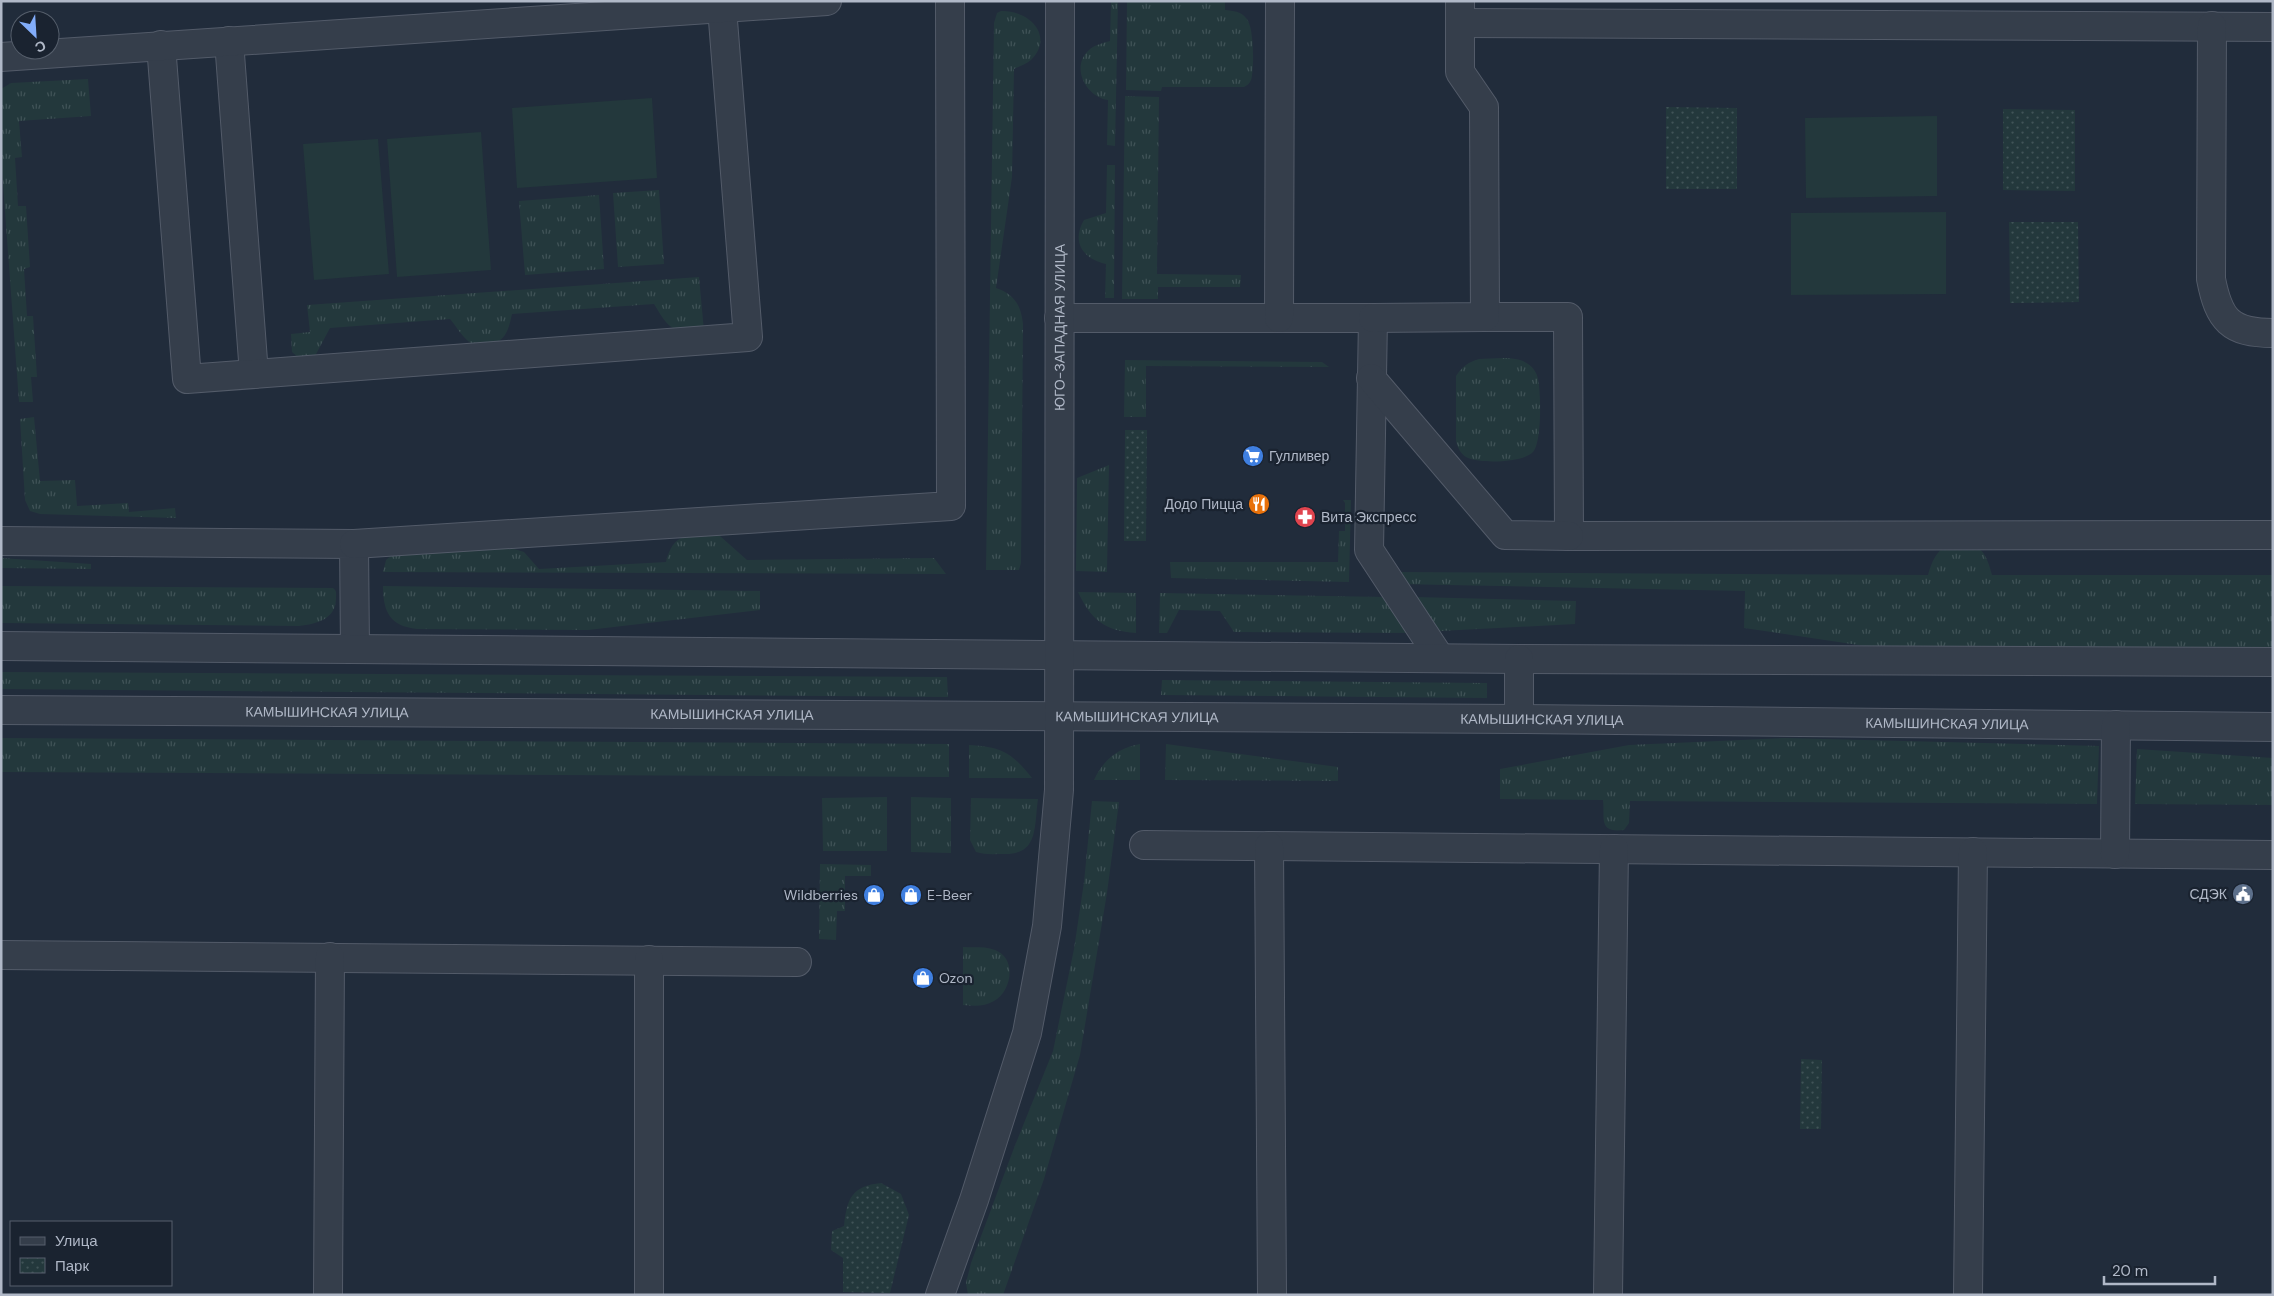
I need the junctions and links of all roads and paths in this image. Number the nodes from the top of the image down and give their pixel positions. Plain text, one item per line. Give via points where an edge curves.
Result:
1 (827, 1) edge
2 (950, 1) edge
3 (1060, 1) edge
4 (1280, 1) edge
5 (722, 8) junction
6 (1460, 12) edge
7 (2212, 26) junction
8 (2273, 26) edge
9 (229, 41) junction
10 (161, 45) junction
11 (1, 56) edge
12 (1485, 317) junction
13 (1059, 318) junction
14 (1278, 318) junction
15 (1373, 318) junction
16 (2273, 333) edge
17 (254, 374) junction
18 (1371, 378) junction
19 (2273, 535) edge
20 (1569, 536) junction
21 (1, 541) edge
22 (354, 544) junction
23 (1, 646) edge
24 (355, 649) junction
25 (1059, 654) junction
26 (1440, 658) junction
27 (1519, 659) junction
28 (2273, 662) edge
29 (1, 710) edge
30 (1059, 717) junction
31 (1519, 719) junction
32 (2116, 725) junction
33 (2273, 726) edge
34 (1144, 845) dead end
35 (1269, 846) junction
36 (1614, 849) junction
37 (1973, 852) junction
38 (2115, 854) junction
39 (2273, 855) edge
40 (1, 955) edge
41 (330, 958) junction
42 (649, 960) junction
43 (798, 962) dead end
44 (328, 1295) edge
45 (648, 1295) edge
46 (940, 1295) edge
47 (1272, 1295) edge
48 (1608, 1295) edge
49 (1968, 1295) edge

1 - 5 street
2 - 22 street via 951,506
3 - 13 street, ЮГО-ЗАПАДНАЯ УЛИЦА
4 - 14 street
5 - 9 street
5 - 17 street via 748,337
6 - 7 street
6 - 12 street via 1460,72 1484,107
7 - 8 street
7 - 16 street via 2211,279 2216,304 2231,325 2252,333
9 - 10 street
9 - 17 street
10 - 11 street
10 - 17 street via 186,379
12 - 15 street
12 - 20 street via 1568,317
13 - 14 street
13 - 25 street, ЮГО-ЗАПАДНАЯ УЛИЦА
14 - 15 street
15 - 18 street
18 - 20 street via 1505,535
18 - 26 street via 1369,550
19 - 20 street
21 - 22 street
22 - 24 street
23 - 24 street
24 - 25 street
25 - 26 street
25 - 30 street, ЮГО-ЗАПАДНАЯ УЛИЦА
26 - 27 street
27 - 28 street
27 - 31 street
29 - 30 street, КАМЫШИНСКАЯ УЛИЦА
30 - 31 street, КАМЫШИНСКАЯ УЛИЦА
30 - 46 street, ЮГО-ЗАПАДНАЯ УЛИЦА via 1059,790 1047,926 1027,1033
31 - 32 street, КАМЫШИНСКАЯ УЛИЦА
32 - 33 street, КАМЫШИНСКАЯ УЛИЦА
32 - 38 street
34 - 35 street
35 - 36 street
35 - 47 street
36 - 37 street
36 - 48 street
37 - 38 street
37 - 49 street
38 - 39 street
40 - 41 street
41 - 42 street
41 - 44 street
42 - 43 street
42 - 45 street

